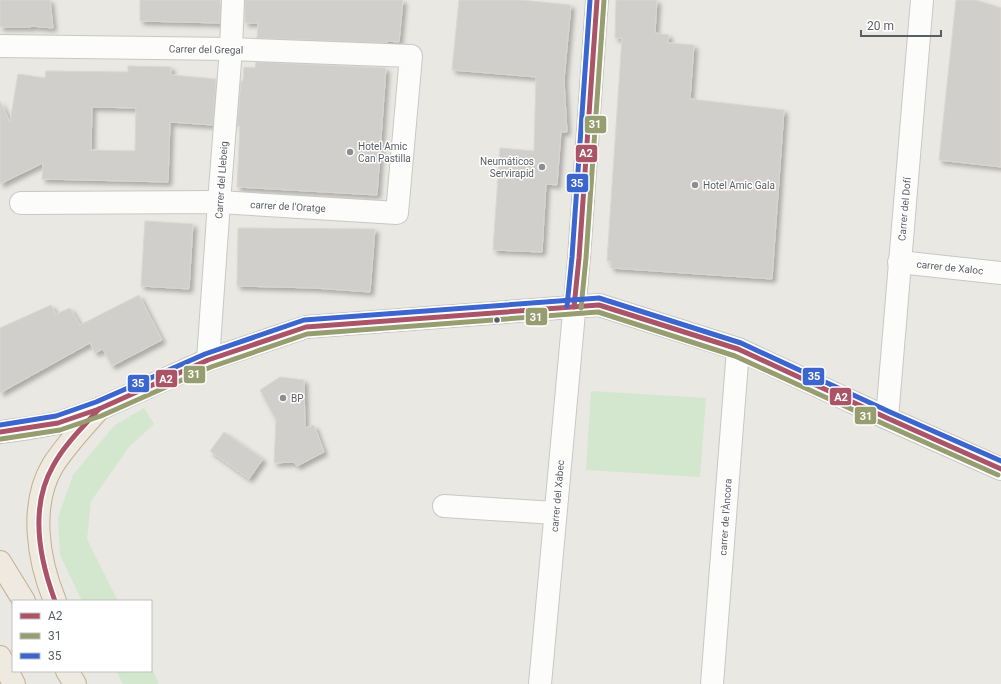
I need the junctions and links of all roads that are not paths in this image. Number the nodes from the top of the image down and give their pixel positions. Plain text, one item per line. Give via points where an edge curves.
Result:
1 (233, 0) edge
2 (597, 0) edge
3 (922, 0) edge
4 (0, 46) edge
5 (231, 49) junction
6 (411, 56) joint
7 (219, 202) junction
8 (21, 203) dead end
9 (899, 262) junction
10 (1001, 273) edge
11 (574, 307) junction
12 (738, 349) junction
13 (208, 360) junction
14 (99, 409) junction
15 (887, 418) junction
16 (0, 432) edge
17 (1001, 469) edge
18 (444, 506) dead end
19 (555, 513) junction
20 (0, 562) edge
21 (23, 600) edge
22 (55, 600) edge
23 (0, 657) edge
24 (0, 670) edge
25 (68, 672) edge
26 (83, 672) edge
27 (10, 684) edge
28 (14, 684) edge
29 (75, 684) edge
30 (88, 684) edge
31 (540, 684) edge
32 (712, 684) edge

1 - 5 street, Carrer del Llebeig
2 - 11 street
3 - 9 street, Carrer del Dofí
4 - 5 street, Carrer del Gregal
5 - 6 street, Carrer del Gregal
5 - 7 street, Carrer del Llebeig
6 - 7 street, carrer de l'Oratge via 397,213
7 - 8 street, carrer de l'Oratge
7 - 13 street, Carrer del Llebeig
9 - 10 street, carrer de Xaloc
9 - 15 street, Carrer del Dofí
11 - 12 street via 599,306
11 - 13 street via 306,327
11 - 19 street, carrer del Xabec
12 - 15 street
12 - 32 street, carrer de l'Àncora
13 - 14 street
14 - 16 street via 58,423
14 - 22 highway via 72,439 53,466 42,495 38,515 39,533 48,583
15 - 17 street
18 - 19 street
19 - 31 street, carrer del Xabec
20 - 21 highway
23 - 28 highway
24 - 27 highway
25 - 29 highway
26 - 30 highway

